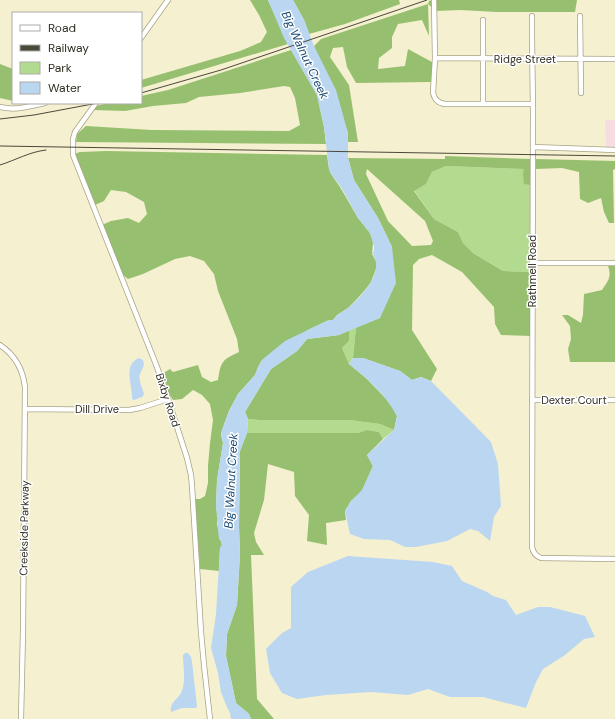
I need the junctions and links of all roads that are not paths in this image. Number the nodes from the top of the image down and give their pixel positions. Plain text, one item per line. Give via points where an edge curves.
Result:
1 (168, 0) edge
2 (434, 0) edge
3 (532, 16) dead end
4 (580, 16) dead end
5 (483, 20) dead end
6 (142, 37) edge
7 (434, 58) junction
8 (483, 58) junction
9 (532, 59) junction
10 (580, 59) junction
11 (615, 59) edge
12 (581, 93) dead end
13 (40, 104) edge
14 (95, 104) edge
15 (483, 104) junction
16 (533, 104) junction
17 (0, 107) edge
18 (533, 147) junction
19 (615, 150) edge
20 (532, 263) junction
21 (615, 263) edge
22 (0, 345) edge
23 (168, 399) junction
24 (532, 400) junction
25 (615, 400) edge
26 (25, 409) junction
27 (615, 559) edge
28 (21, 719) edge
29 (210, 719) edge

1 - 6 street
2 - 7 street
3 - 9 street, Rathmell Road
4 - 10 street
5 - 8 street
7 - 8 street, Ridge Street
7 - 15 street via 433,93 437,102
8 - 9 street, Ridge Street
8 - 15 street
9 - 10 street, Ridge Street
9 - 16 street, Rathmell Road
10 - 11 street, Ridge Street
10 - 12 street
13 - 17 street via 17,109
14 - 23 street, Bixby Road via 75,132 73,155
15 - 16 street
16 - 18 street, Rathmell Road
18 - 19 street
18 - 20 street, Rathmell Road
20 - 21 street
20 - 24 street, Rathmell Road
22 - 26 street, Creekside Parkway via 13,357 23,374
23 - 26 street, Dill Drive via 129,410
23 - 29 street, Bixby Road via 191,475 201,632
24 - 25 street, Dexter Court
24 - 27 street, Rathmell Road via 534,553 544,559
26 - 28 street, Creekside Parkway

